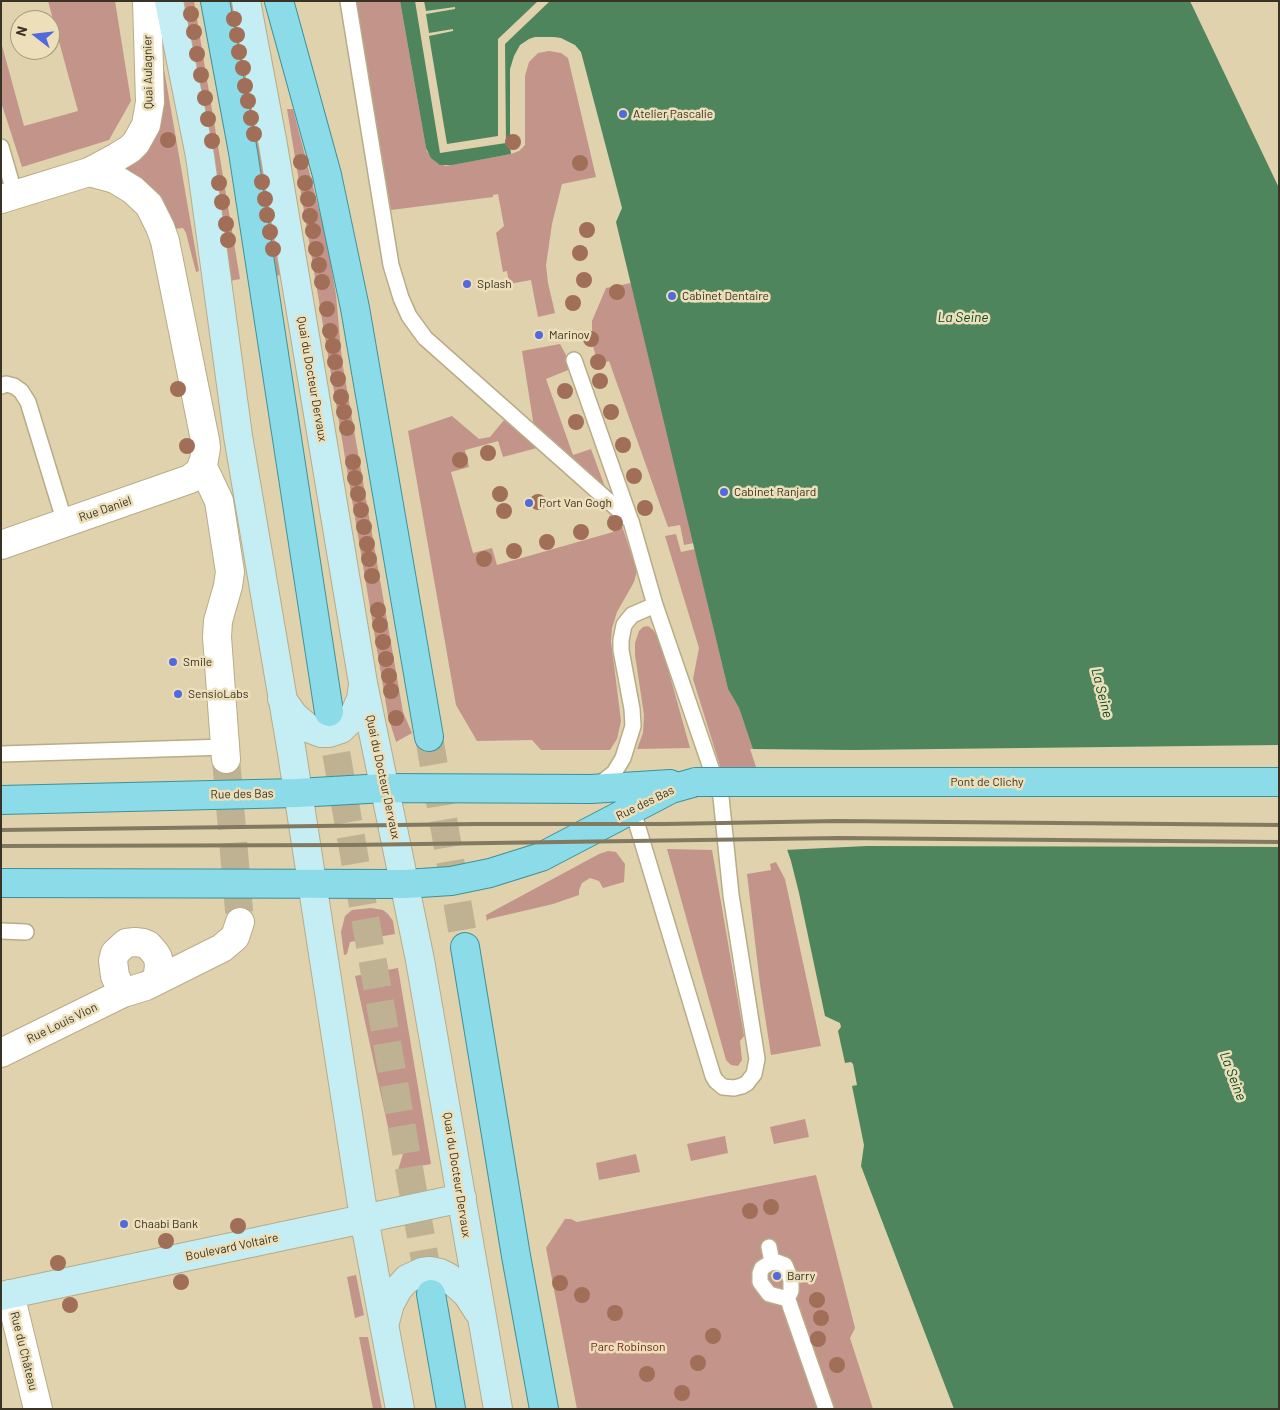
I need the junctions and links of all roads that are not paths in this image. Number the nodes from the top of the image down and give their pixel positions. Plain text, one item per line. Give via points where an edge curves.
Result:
1 (147, 1) edge
2 (168, 1) edge
3 (215, 1) edge
4 (246, 1) edge
5 (279, 1) edge
6 (348, 1) edge
7 (1, 147) edge
8 (88, 172) junction
9 (8, 197) edge
10 (574, 360) dead end
11 (1, 386) edge
12 (202, 465) junction
13 (631, 521) junction
14 (65, 523) junction
15 (1, 545) edge
16 (655, 605) junction
17 (363, 683) junction
18 (282, 698) junction
19 (329, 712) tunnel mouth
20 (429, 737) tunnel mouth
21 (226, 753) joint
22 (1, 754) edge
23 (696, 782) junction
24 (1279, 782) edge
25 (385, 788) junction
26 (591, 789) junction
27 (297, 793) junction
28 (1, 800) edge
29 (632, 808) junction
30 (1, 884) edge
31 (312, 884) junction
32 (405, 884) junction
33 (240, 922) tunnel mouth
34 (1, 931) edge
35 (26, 932) dead end
36 (465, 947) tunnel mouth
37 (157, 980) junction
38 (123, 992) junction
39 (1, 1053) edge
40 (462, 1198) junction
41 (364, 1218) junction
42 (769, 1247) dead end
43 (772, 1262) junction
44 (431, 1294) tunnel mouth
45 (5, 1295) edge
46 (787, 1297) junction
47 (481, 1317) junction
48 (385, 1322) junction
49 (38, 1409) edge
50 (400, 1409) edge
51 (450, 1409) edge
52 (498, 1409) edge
53 (544, 1409) edge
54 (826, 1409) edge

1 - 8 street, Quai Aulagnier via 150,102 146,125 130,149
2 - 18 main road via 200,156 238,436
3 - 19 main road via 243,152
4 - 17 main road, Quai du Docteur Dervaux
5 - 20 main road via 327,175 355,308
6 - 13 lane via 391,265 409,316 425,338
7 - 9 lane
8 - 9 street, Quai Aulagnier
8 - 12 street via 115,179 134,190 149,205 160,227 205,440 206,454
10 - 13 lane
11 - 14 lane via 14,386 22,391 28,402
12 - 14 street, Rue Daniel via 190,479
12 - 21 street via 219,501 230,572 217,637
13 - 16 lane
14 - 15 street, Rue Daniel
16 - 26 lane via 632,615 624,625 620,640 632,709 631,737 614,773
16 - 29 lane via 722,797 731,895 757,1059 754,1074 742,1086 723,1086 713,1076
17 - 18 main road via 361,699 353,717 341,729 329,734 308,728 294,716
17 - 25 main road, Quai du Docteur Dervaux
18 - 27 main road
21 - 22 lane
23 - 24 main road, Pont de Clichy, bridge
23 - 26 main road, Rue des Bas
23 - 29 main road, Rue des Bas via 671,789
25 - 26 main road, Rue des Bas
25 - 27 main road, Rue des Bas
25 - 32 main road, Quai du Docteur Dervaux
27 - 28 main road, Rue des Bas
27 - 31 main road
29 - 32 main road, Rue des Bas via 540,857 518,865 451,881
30 - 31 main road, Rue des Bas
31 - 32 main road, Rue des Bas
31 - 41 main road
32 - 40 main road, Quai du Docteur Dervaux
33 - 37 street, Rue Louis Vion via 237,934 228,944
34 - 35 lane
36 - 53 main road
37 - 38 street, Rue Louis Vion
37 - 38 street via 159,966 155,953 143,943 126,944 115,953 113,961 115,976
38 - 39 street, Rue Louis Vion
40 - 41 main road, Boulevard Voltaire
40 - 47 main road, Quai du Docteur Dervaux
41 - 45 main road, Boulevard Voltaire
41 - 48 main road
42 - 43 lane
43 - 46 lane via 782,1263 789,1273 791,1289
43 - 46 lane via 762,1268 760,1282 769,1294
44 - 51 main road
45 - 49 street, Rue du Château
46 - 54 lane
47 - 48 main road via 458,1285 440,1273 430,1271 414,1274 398,1289
47 - 52 main road, Quai du Docteur Dervaux
48 - 50 main road

